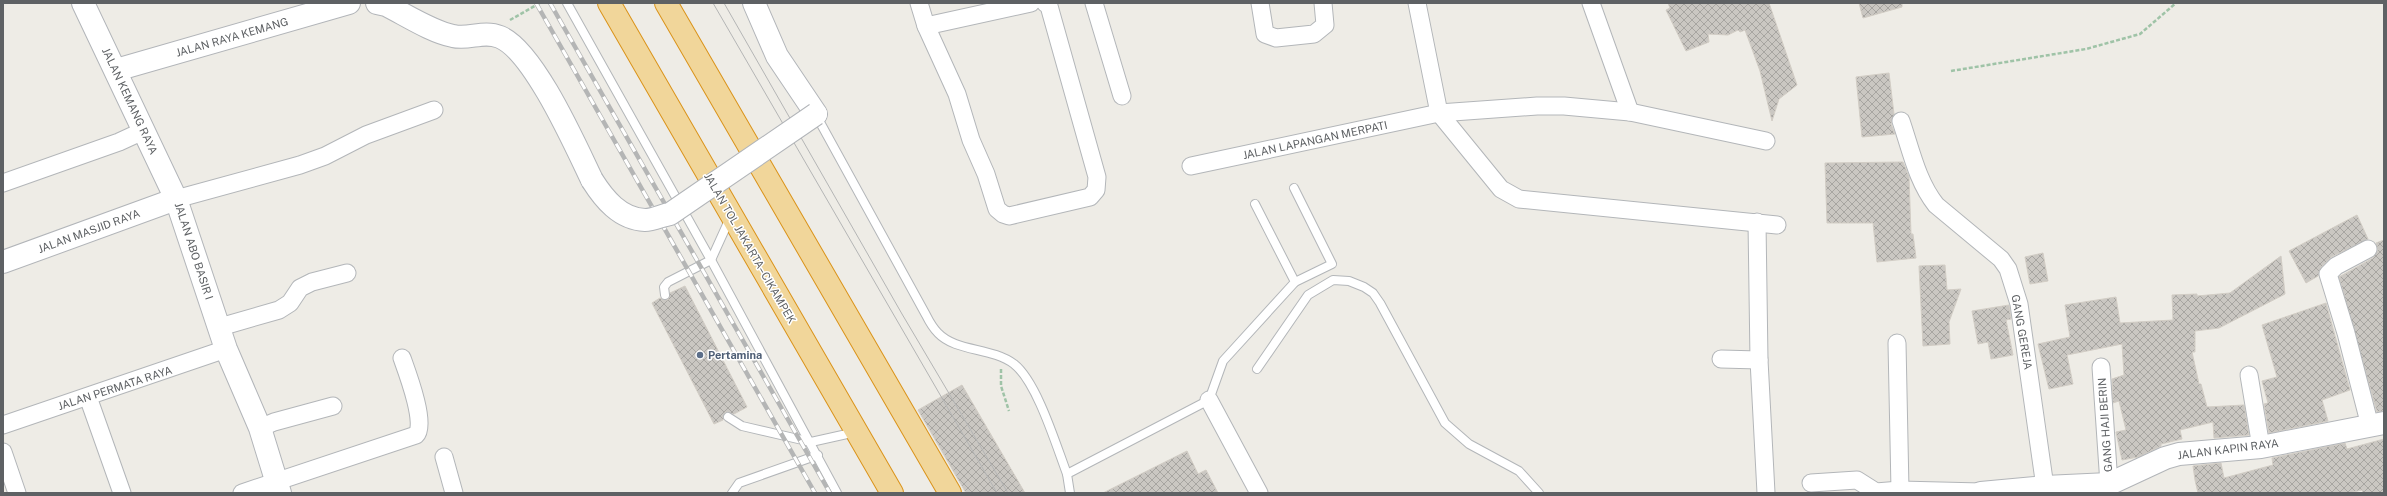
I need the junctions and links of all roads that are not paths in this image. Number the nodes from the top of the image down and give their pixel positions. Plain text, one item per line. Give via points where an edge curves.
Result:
1 (349, 3) edge
2 (377, 3) edge
3 (567, 3) edge
4 (608, 3) edge
5 (666, 3) edge
6 (754, 3) edge
7 (919, 3) edge
8 (1031, 3) edge
9 (1045, 3) edge
10 (1094, 3) edge
11 (1260, 3) edge
12 (1323, 3) edge
13 (1417, 3) edge
14 (1591, 3) edge
15 (86, 4) edge
16 (926, 26) junction
17 (116, 70) junction
18 (1122, 96) dead end
19 (434, 110) dead end
20 (1630, 112) junction
21 (1439, 113) junction
22 (816, 114) junction
23 (1902, 121) dead end
24 (145, 130) junction
25 (1766, 141) dead end
26 (1190, 166) dead end
27 (3, 183) edge
28 (1294, 188) dead end
29 (176, 199) junction
30 (1255, 204) dead end
31 (731, 216) junction
32 (1756, 222) junction
33 (1777, 225) dead end
34 (2368, 249) dead end
35 (711, 260) junction
36 (3, 262) edge
37 (347, 273) dead end
38 (1295, 282) junction
39 (665, 295) dead end
40 (220, 328) junction
41 (1897, 343) dead end
42 (226, 349) junction
43 (402, 358) dead end
44 (1721, 359) dead end
45 (1759, 360) junction
46 (2101, 367) dead end
47 (1257, 369) dead end
48 (2249, 375) dead end
49 (88, 397) junction
50 (1209, 400) junction
51 (332, 406) dead end
52 (728, 417) dead end
53 (2377, 424) edge
54 (3, 425) edge
55 (260, 428) junction
56 (857, 431) junction
57 (811, 442) junction
58 (2261, 447) junction
59 (3, 452) edge
60 (818, 455) junction
61 (444, 457) dead end
62 (1067, 474) junction
63 (1811, 483) dead end
64 (2109, 484) junction
65 (278, 487) edge
66 (2045, 487) junction
67 (1900, 490) junction
68 (1981, 492) edge
69 (17, 493) edge
70 (122, 493) edge
71 (242, 493) edge
72 (454, 493) edge
73 (732, 493) edge
74 (837, 493) edge
75 (892, 493) edge
76 (950, 493) edge
77 (1070, 493) edge
78 (1259, 493) edge
79 (1539, 493) edge
80 (1766, 493) edge

1 - 17 street, JALAN RAYA KEMANG
2 - 22 street, bridge via 453,37 483,33 501,38 522,54 552,100 592,180 607,203 627,215 646,220 670,214
3 - 35 lane
4 - 31 highway, JALAN TOL JAKARTA–CIKAMPEK
5 - 76 highway
6 - 22 street via 777,56
7 - 16 street
8 - 16 street
9 - 16 street via 1049,6 1097,177 1096,190 1090,197 1009,216 997,209 957,94
10 - 18 street
11 - 12 street via 1265,34 1276,38 1314,34 1325,25
13 - 21 street
14 - 20 street
15 - 17 street, JALAN KEMANG RAYA
17 - 24 street, JALAN KEMANG RAYA
19 - 29 street, JALAN ABO BASIR I via 361,137 326,156 300,166
20 - 21 street, JALAN LAPANGAN MERPATI via 1537,106
20 - 25 street, JALAN LAPANGAN MERPATI
21 - 26 street, JALAN LAPANGAN MERPATI
21 - 32 street via 1501,189 1519,199
22 - 62 lane via 938,334 960,346 987,350 1014,364 1032,388
23 - 66 street, GANG GEREJA via 1921,183 1928,194 1936,205 2001,259 2008,269 2019,304
24 - 27 street via 119,142
24 - 29 street, JALAN KEMANG RAYA
28 - 38 lane via 1332,264
29 - 36 street, JALAN MASJID RAYA
29 - 40 street, JALAN ABO BASIR I
30 - 38 lane
31 - 35 lane
31 - 56 highway, JALAN TOL JAKARTA–CIKAMPEK
32 - 33 street
32 - 45 street
34 - 53 street via 2336,266 2328,274
35 - 39 lane via 668,282 664,287
35 - 57 lane
37 - 40 street via 312,282 300,288 290,303 279,310
38 - 50 lane via 1223,361
40 - 42 street, JALAN ABO BASIR I
41 - 67 street
42 - 49 street, JALAN PERMATA RAYA
42 - 55 street, JALAN ABO BASIR I
43 - 65 street via 420,417 419,432
44 - 45 street
45 - 80 street
46 - 64 street, GANG HAJI BERIN
47 - 79 lane via 1308,295 1334,280 1349,281 1364,287 1373,293 1380,303 1445,423 1469,444 1519,471
48 - 58 street
49 - 54 street, JALAN PERMATA RAYA
49 - 70 street
50 - 62 lane
50 - 78 street
51 - 55 street
52 - 57 lane via 742,426
53 - 58 street, JALAN KAPIN RAYA
55 - 65 street, JALAN ABO BASIR I
56 - 57 lane
56 - 75 highway, JALAN TOL JAKARTA–CIKAMPEK
57 - 60 lane
58 - 64 street, JALAN KAPIN RAYA via 2179,454
59 - 69 street
60 - 73 lane via 739,483
60 - 74 lane
61 - 72 street
62 - 77 lane
63 - 67 street via 1857,480 1876,492
64 - 66 street, JALAN KAPIN RAYA
65 - 71 street
66 - 68 street, JALAN KAPIN RAYA
67 - 68 street

